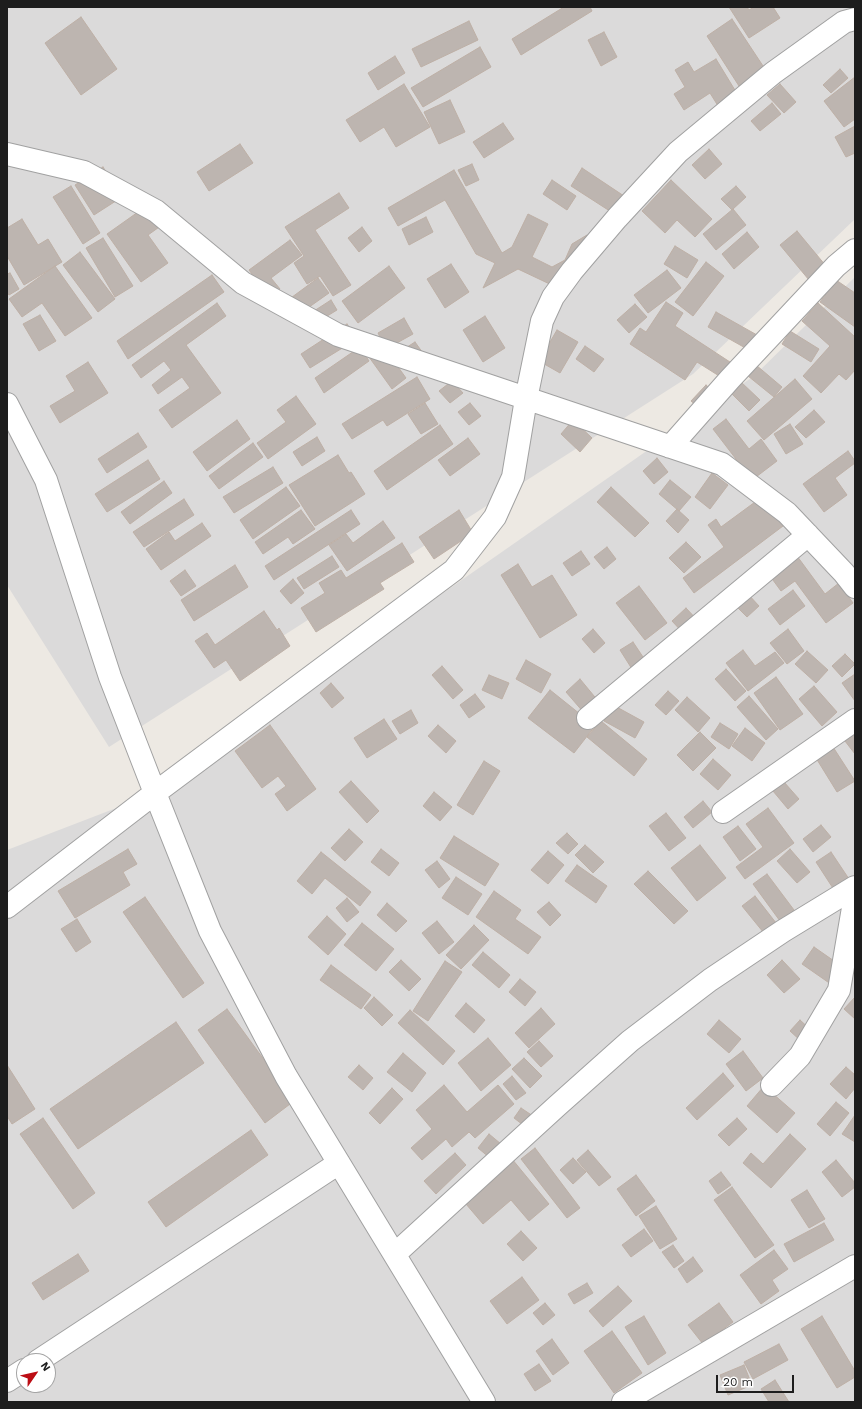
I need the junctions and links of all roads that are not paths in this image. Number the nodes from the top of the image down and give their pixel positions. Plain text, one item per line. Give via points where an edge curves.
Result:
1 (855, 19) edge
2 (7, 154) edge
3 (855, 250) edge
4 (526, 399) junction
5 (7, 404) edge
6 (670, 446) junction
7 (808, 535) junction
8 (855, 588) edge
9 (588, 718) dead end
10 (855, 720) edge
11 (155, 793) junction
12 (724, 812) dead end
13 (855, 887) edge
14 (855, 896) edge
15 (7, 907) edge
16 (772, 1085) dead end
17 (339, 1163) junction
18 (395, 1254) junction
19 (855, 1266) edge
20 (50, 1353) edge
21 (16, 1375) edge
22 (7, 1381) edge
23 (484, 1402) edge
24 (623, 1402) edge

1 - 4 street via 844,22 773,73 678,152 617,218 552,297 542,321
2 - 4 street via 84,172 156,210 243,283 338,335
3 - 6 street via 730,379
4 - 6 street
4 - 11 street via 513,477 495,517 454,570
5 - 11 street via 46,480 110,677
6 - 7 street via 722,464 787,513
7 - 8 street
7 - 9 street
10 - 12 street
11 - 15 street
11 - 17 street via 210,931 286,1076
13 - 18 street via 710,980 630,1041
14 - 16 street via 839,990 800,1056
17 - 18 street
17 - 20 street
18 - 23 street
19 - 24 street
21 - 22 street

